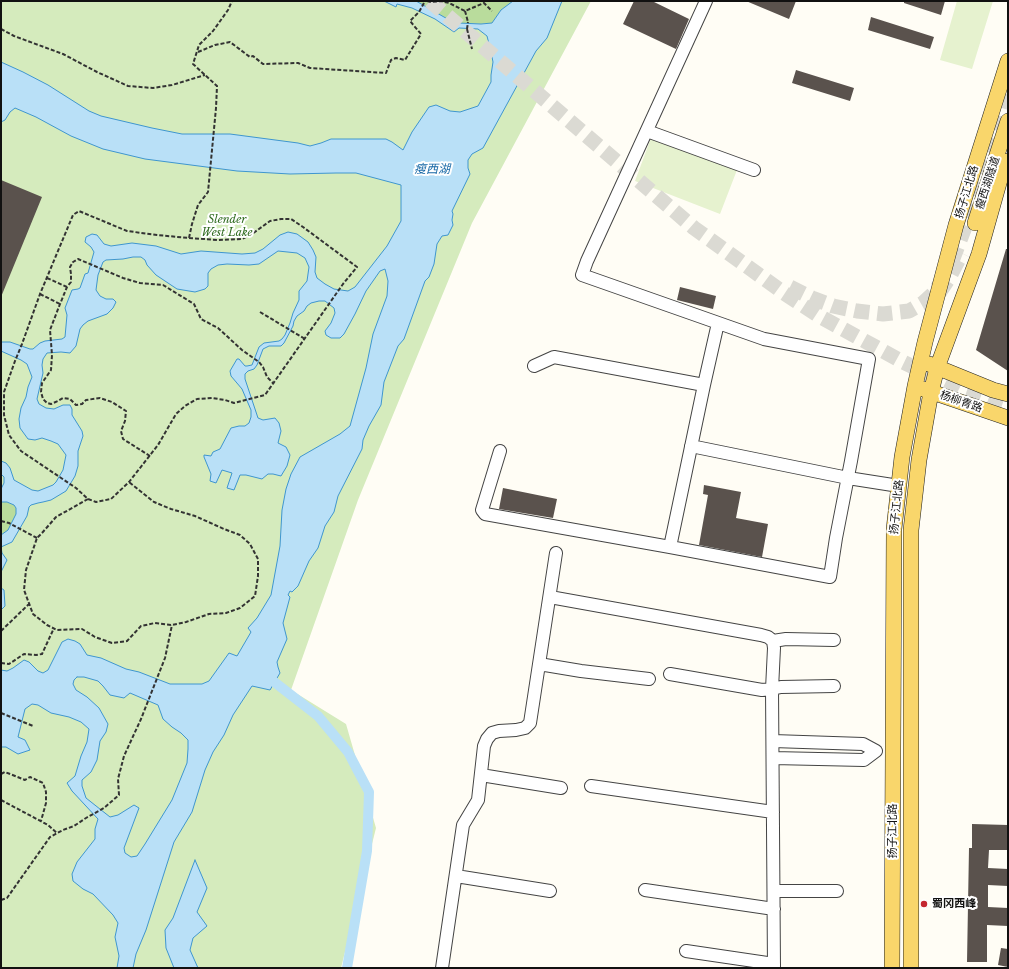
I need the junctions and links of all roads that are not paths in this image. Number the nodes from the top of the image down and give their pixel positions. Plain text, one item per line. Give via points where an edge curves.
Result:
1 (706, 1) edge
2 (1008, 61) edge
3 (1008, 121) edge
4 (647, 131) junction
5 (1008, 161) edge
6 (754, 170) dead end
7 (975, 223) dead end
8 (718, 323) junction
9 (921, 360) junction
10 (534, 366) dead end
11 (937, 368) junction
12 (704, 385) junction
13 (915, 386) junction
14 (931, 392) junction
15 (1008, 394) edge
16 (1008, 418) edge
17 (691, 446) junction
18 (500, 451) dead end
19 (848, 478) junction
20 (899, 486) junction
21 (670, 547) junction
22 (556, 553) dead end
23 (550, 597) junction
24 (834, 640) dead end
25 (773, 641) junction
26 (539, 664) junction
27 (670, 674) dead end
28 (649, 679) dead end
29 (834, 686) dead end
30 (772, 689) junction
31 (773, 741) junction
32 (773, 758) junction
33 (481, 775) junction
34 (591, 786) dead end
35 (561, 788) dead end
36 (773, 812) junction
37 (456, 876) junction
38 (645, 890) dead end
39 (550, 891) dead end
40 (774, 891) junction
41 (837, 891) dead end
42 (774, 910) junction
43 (686, 951) dead end
44 (774, 966) edge
45 (442, 968) edge
46 (892, 968) edge
47 (911, 968) edge

1 - 4 lane
2 - 9 main road, 扬子江北路 via 956,225
3 - 7 main road, 瘦西湖隧道
4 - 6 lane
4 - 8 lane via 582,276
5 - 11 main road, 扬子江北路 via 1001,176 979,254
8 - 12 lane
8 - 19 lane via 764,339 869,359
9 - 11 main road, 杨柳青路
9 - 13 main road, 扬子江北路
10 - 12 lane via 554,358
11 - 14 main road, 扬子江北路
11 - 15 main road, 杨柳青路
12 - 17 lane
13 - 14 main road, 杨柳青路
13 - 20 main road, 扬子江北路
14 - 16 main road, 杨柳青路
14 - 47 main road, 扬子江北路 via 919,460 911,530
17 - 19 lane
17 - 21 lane
18 - 21 lane via 482,510 485,514
19 - 20 lane
19 - 21 lane via 830,577
20 - 46 main road, 扬子江北路 via 894,529
22 - 23 lane
23 - 25 lane via 761,635
23 - 26 lane
24 - 25 lane
25 - 30 lane
26 - 28 lane
26 - 33 lane via 530,723 525,728 492,733 484,746
27 - 30 lane via 762,690
29 - 30 lane
30 - 31 lane
31 - 32 lane
31 - 32 lane via 863,744 876,751 864,760
32 - 36 lane
33 - 35 lane
33 - 37 lane via 478,800 463,825
34 - 36 lane
36 - 40 lane
37 - 39 lane
37 - 45 lane
38 - 42 lane
40 - 41 lane
40 - 42 lane
42 - 44 lane
43 - 44 lane

